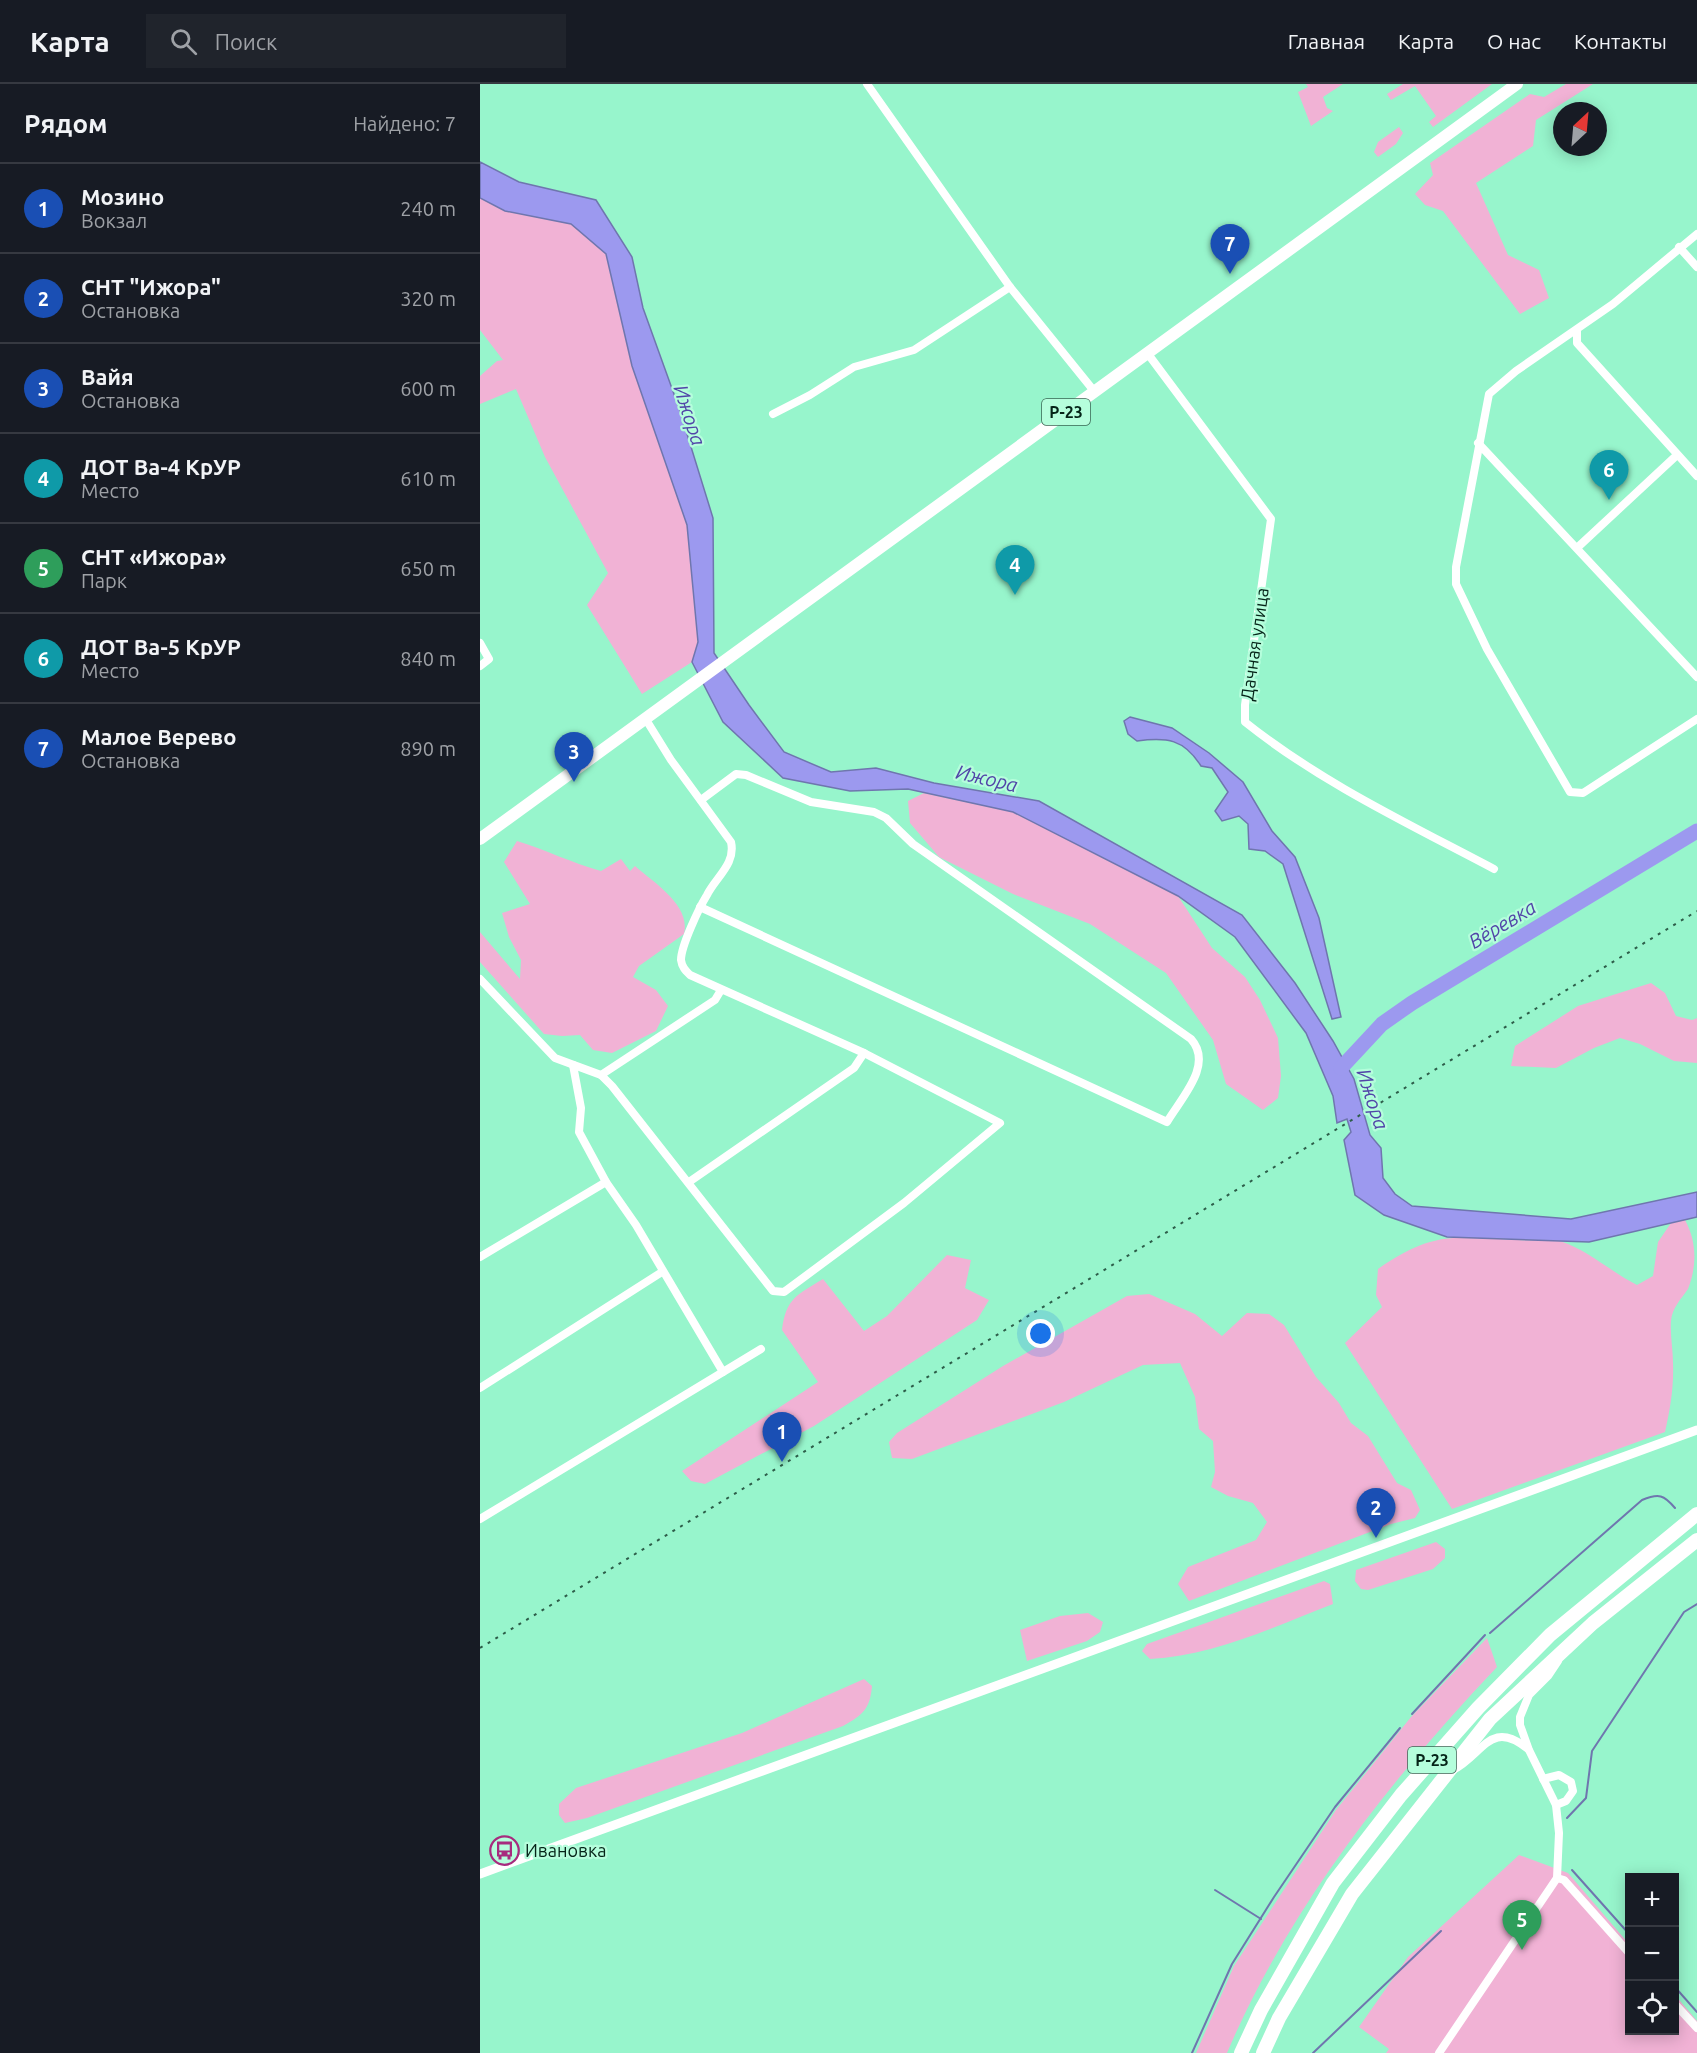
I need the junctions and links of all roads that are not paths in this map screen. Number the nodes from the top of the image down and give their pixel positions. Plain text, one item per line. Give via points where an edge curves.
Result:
1 (867, 84) edge
2 (1517, 84) edge
3 (1697, 234) edge
4 (1679, 247) junction
5 (1697, 267) edge
6 (1010, 287) junction
7 (1577, 331) junction
8 (1148, 354) junction
9 (1094, 391) junction
10 (773, 414) dead end
11 (1478, 443) junction
12 (1677, 455) junction
13 (1697, 476) edge
14 (1578, 548) junction
15 (480, 643) edge
16 (480, 666) edge
17 (1697, 677) edge
18 (645, 718) junction
19 (1697, 719) edge
20 (701, 800) junction
21 (480, 839) edge
22 (1494, 869) dead end
23 (700, 908) junction
24 (480, 979) edge
25 (721, 990) junction
26 (864, 1053) junction
27 (573, 1065) junction
28 (601, 1075) junction
29 (606, 1182) junction
30 (689, 1182) junction
31 (480, 1257) edge
32 (662, 1272) junction
33 (761, 1348) dead end
34 (723, 1372) junction
35 (480, 1388) edge
36 (1697, 1430) edge
37 (1697, 1514) edge
38 (480, 1519) edge
39 (1697, 1539) edge
40 (1564, 1649) junction
41 (1529, 1750) junction
42 (1445, 1774) junction
43 (1543, 1779) junction
44 (1556, 1805) junction
45 (480, 1874) edge
46 (1557, 1878) junction
47 (1625, 1949) edge
48 (1679, 2008) edge
49 (1697, 2028) edge
50 (1241, 2053) edge
51 (1263, 2053) edge
52 (1439, 2053) edge

1 - 6 street
2 - 8 main road, Р-23
3 - 4 street
4 - 5 street
4 - 7 street
6 - 9 street
6 - 10 street via 914,350 854,367
7 - 11 street via 1515,371 1489,394
7 - 12 street via 1577,343
8 - 9 main road, Р-23
8 - 22 street, Дачная улица via 1271,519 1245,722 1293,758
9 - 18 main road, Р-23
11 - 14 street
11 - 19 street via 1456,584 1564,786 1570,792 1583,793
12 - 13 street
12 - 14 street
14 - 17 street
15 - 16 street via 489,659
18 - 20 street
18 - 21 main road, Р-23
20 - 23 street via 731,842 733,852
20 - 23 street via 736,774 811,802 847,806 886,818 913,844 1191,1039 1199,1047 1198,1069 1167,1122
23 - 25 street via 681,957 683,968
24 - 27 street via 555,1058
25 - 26 street
25 - 28 street via 715,1000
26 - 30 street via 854,1068
26 - 30 street via 1000,1123 904,1203 784,1292 773,1291
27 - 28 street
27 - 29 street via 581,1108 579,1132
28 - 30 street
29 - 31 street
29 - 32 street
32 - 34 street
32 - 35 street
33 - 34 street
34 - 38 street
36 - 45 street
37 - 50 highway, Р-23 via 1550,1635 1401,1795 1333,1883
39 - 40 highway, Р-23
40 - 41 street via 1521,1710 1520,1725
40 - 42 highway, Р-23 via 1490,1719
41 - 42 street via 1509,1737 1495,1737 1462,1766
41 - 43 street
42 - 51 highway, Р-23 via 1352,1894 1279,2018
43 - 44 street
43 - 44 street via 1559,1774 1571,1782 1570,1797
44 - 46 street
46 - 47 street via 1564,1880
46 - 52 street
48 - 49 street

